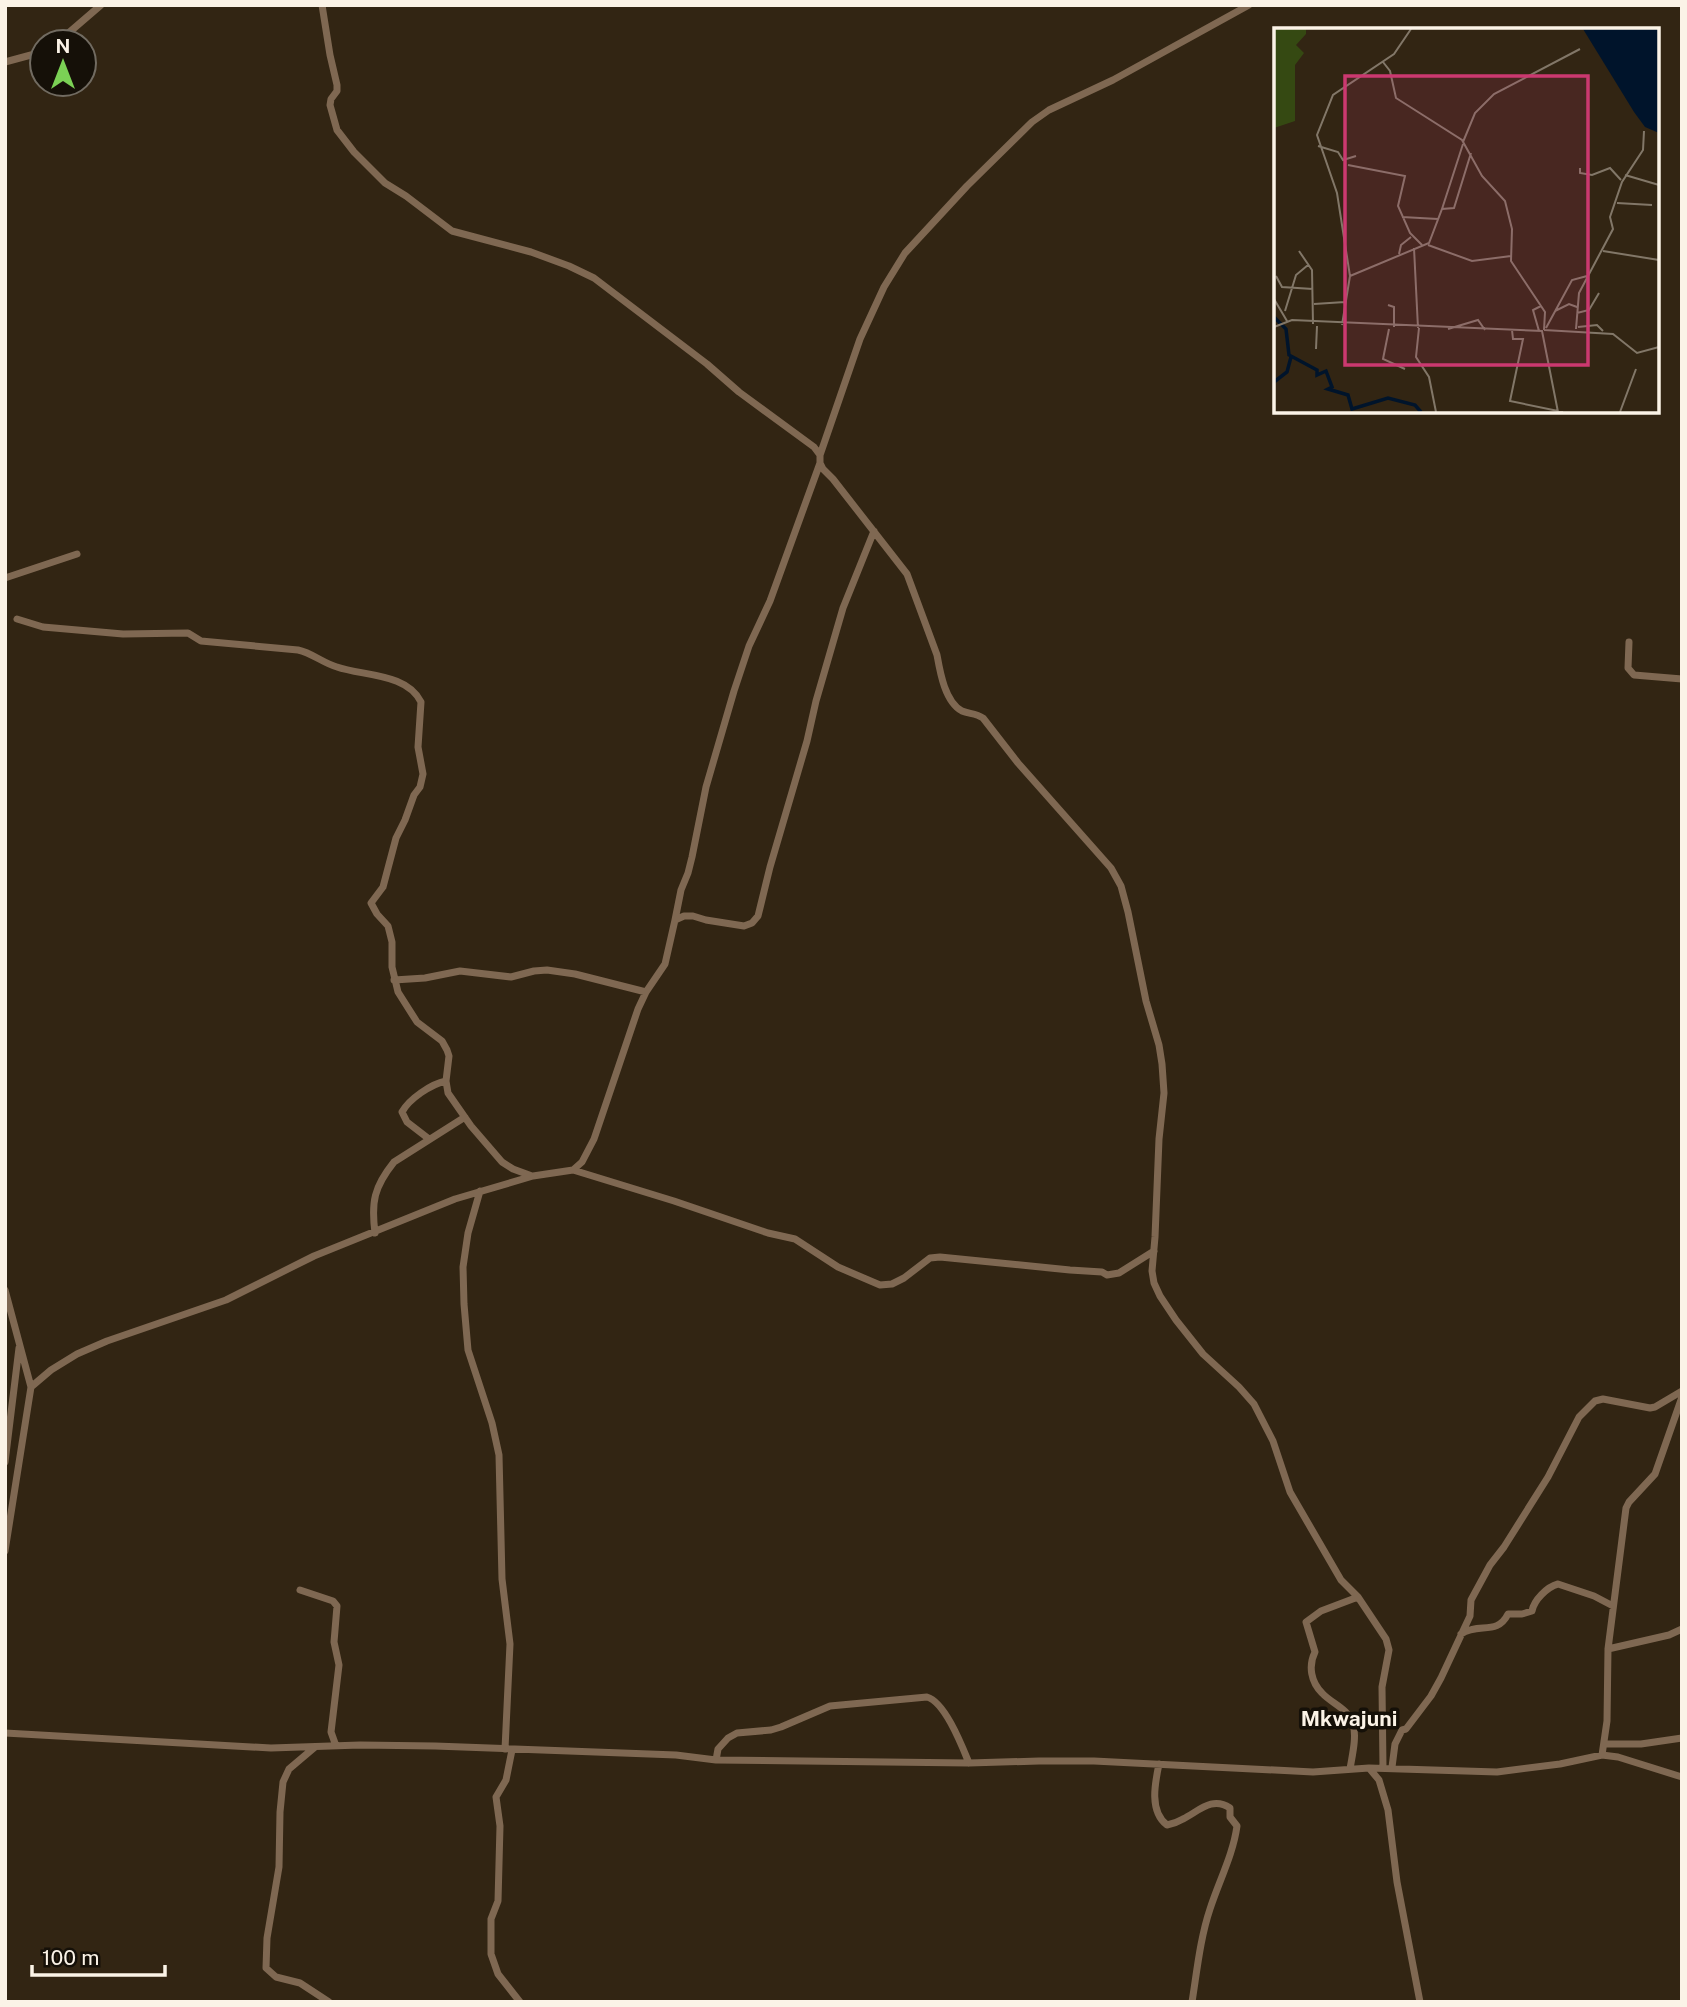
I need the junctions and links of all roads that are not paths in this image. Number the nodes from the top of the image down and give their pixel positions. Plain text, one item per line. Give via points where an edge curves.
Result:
1 (101, 5) edge
2 (322, 5) edge
3 (1250, 5) edge
4 (74, 28) edge
5 (28, 56) edge
6 (5, 62) edge
7 (820, 459) junction
8 (874, 531) junction
9 (77, 554) dead end
10 (5, 578) edge
11 (17, 619) dead end
12 (1629, 642) dead end
13 (1682, 679) edge
14 (675, 920) junction
15 (394, 981) junction
16 (646, 992) junction
17 (446, 1081) junction
18 (465, 1117) junction
19 (429, 1139) junction
20 (573, 1170) junction
21 (533, 1176) junction
22 (480, 1191) junction
23 (376, 1233) junction
24 (1154, 1251) junction
25 (5, 1290) edge
26 (19, 1344) junction
27 (31, 1387) junction
28 (1682, 1391) edge
29 (1682, 1396) edge
30 (5, 1462) edge
31 (5, 1551) edge
32 (300, 1590) dead end
33 (1359, 1597) junction
34 (1613, 1606) junction
35 (1682, 1629) edge
36 (1461, 1634) junction
37 (1608, 1649) junction
38 (5, 1733) edge
39 (1682, 1738) edge
40 (1605, 1744) junction
41 (316, 1746) junction
42 (337, 1746) junction
43 (508, 1749) junction
44 (1602, 1755) junction
45 (716, 1760) junction
46 (969, 1763) junction
47 (1159, 1764) junction
48 (1382, 1767) junction
49 (1368, 1768) junction
50 (1392, 1768) junction
51 (1350, 1769) junction
52 (1682, 1776) edge
53 (329, 2002) edge
54 (520, 2002) edge
55 (1192, 2002) edge
56 (1420, 2002) edge

1 - 4 street
2 - 7 street via 338,85 330,105 337,130 385,183 452,231 531,252 594,278 804,439
3 - 7 street via 1049,110 967,186 905,253 884,287 860,340
5 - 6 street
7 - 8 street
7 - 14 street via 734,691
8 - 14 street via 843,608 758,916 744,926 693,916
8 - 24 street via 911,580 949,696 964,712 983,718 1111,868 1121,886 1162,1064
9 - 10 street
11 - 15 street via 43,627 123,634 188,633 201,640 298,650 338,668 401,684 418,698 423,774 396,838 383,887 371,903 388,926
12 - 13 street via 1628,668 1634,675
14 - 16 street via 665,964
15 - 16 street via 460,971 511,977 547,970
15 - 17 street via 417,1022 447,1050
16 - 20 street via 594,1139
17 - 18 street via 448,1093
17 - 19 street via 427,1090 402,1112 407,1122
18 - 19 street
18 - 21 street via 502,1162
19 - 23 street via 394,1162 379,1184 373,1199
20 - 21 street
20 - 24 street via 795,1240 838,1267 880,1285 892,1284 940,1256 1107,1275 1119,1273
21 - 22 street
22 - 23 street
22 - 43 street via 463,1267 464,1304 468,1350 499,1455 502,1579 510,1644
23 - 27 street via 314,1256 226,1300 77,1354
24 - 33 street via 1152,1270 1160,1296 1203,1354 1254,1404 1273,1441 1290,1492 1341,1580
25 - 26 street
26 - 27 street
26 - 30 street
27 - 31 street
28 - 36 street via 1650,1408 1595,1401 1579,1417 1548,1477 1490,1564 1471,1600 1470,1616
29 - 34 street via 1655,1474 1626,1508
32 - 42 street via 338,1606 334,1642 339,1665 331,1731
33 - 48 street via 1389,1650 1382,1688
33 - 51 street via 1321,1611 1306,1622 1315,1652 1310,1669 1313,1678 1353,1724
34 - 36 street via 1558,1584 1532,1611 1507,1614 1495,1627
34 - 37 street
35 - 37 street
36 - 50 street via 1431,1696 1402,1730
37 - 40 street
38 - 41 street via 245,1747
39 - 40 street
40 - 44 street
41 - 42 street
41 - 53 street via 289,1769 283,1782 279,1867 266,1968
42 - 43 street
43 - 45 street
43 - 54 street via 506,1780 496,1797 498,1902 491,1919 491,1954
44 - 50 street via 1497,1772
44 - 52 street
45 - 46 street
45 - 46 street via 718,1749 737,1733 771,1730 830,1706 927,1697 940,1705
46 - 47 street
47 - 51 street via 1313,1772
47 - 55 street via 1156,1806 1167,1825 1215,1802 1230,1808 1237,1826 1209,1910
48 - 49 street
48 - 50 street
49 - 51 street
49 - 56 street via 1379,1780 1388,1810

